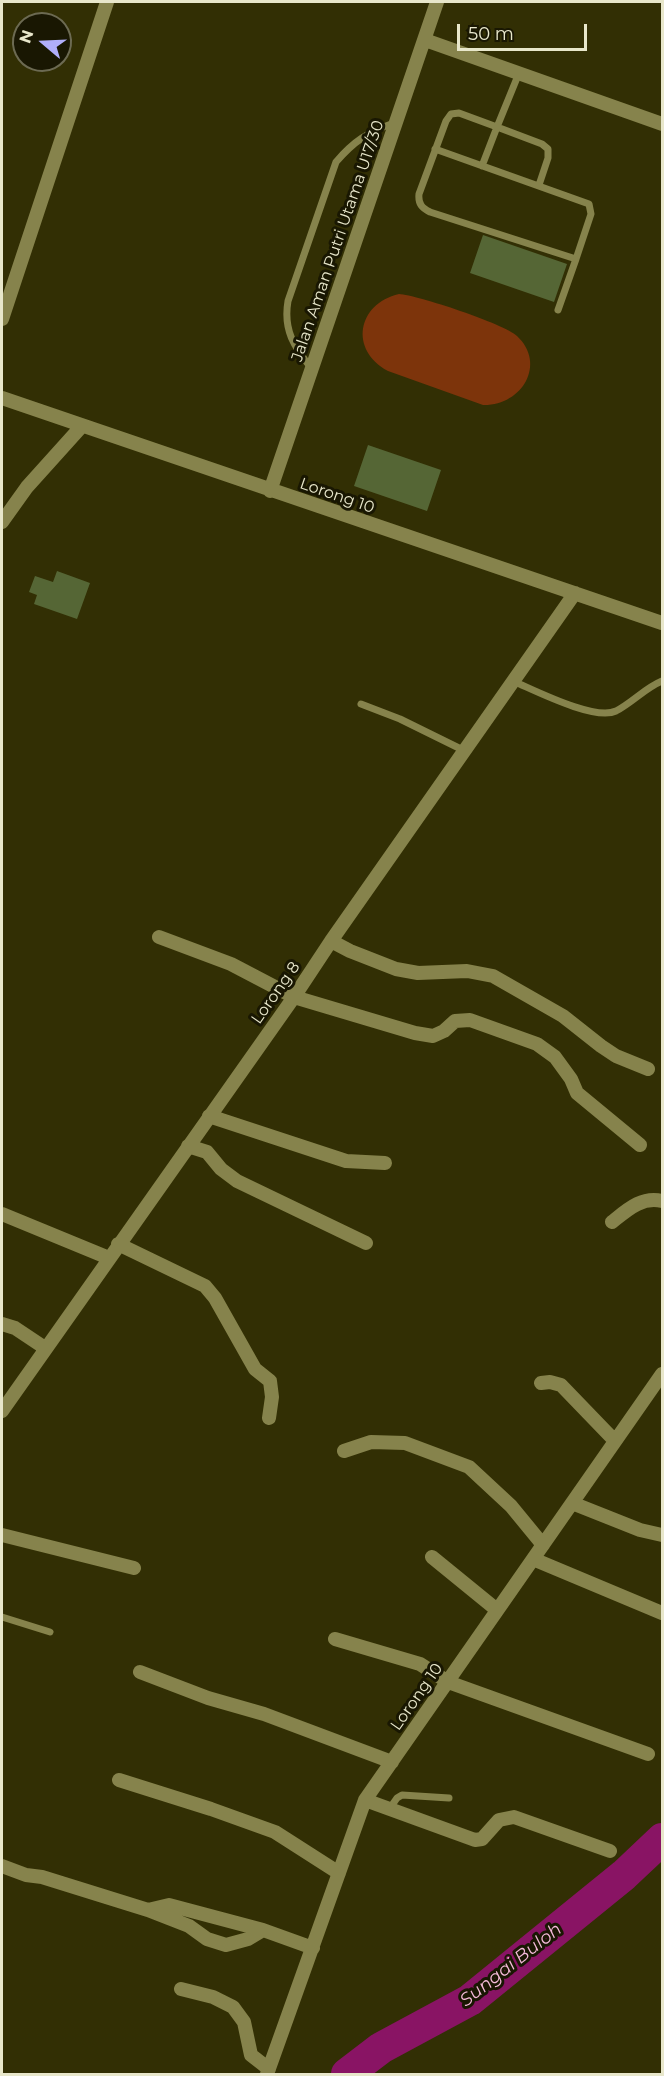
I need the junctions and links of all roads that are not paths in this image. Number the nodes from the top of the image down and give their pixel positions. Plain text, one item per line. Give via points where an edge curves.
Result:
1 (107, 2) edge
2 (437, 2) edge
3 (425, 40) junction
4 (520, 72) junction
5 (396, 122) junction
6 (663, 124) edge
7 (497, 127) junction
8 (435, 149) junction
9 (482, 166) junction
10 (539, 185) junction
11 (576, 259) junction
12 (558, 310) dead end
13 (2, 319) edge
14 (312, 369) junction
15 (2, 398) edge
16 (81, 427) junction
17 (270, 490) junction
18 (2, 522) edge
19 (575, 593) junction
20 (663, 623) edge
21 (515, 681) junction
22 (663, 681) edge
23 (361, 704) dead end
24 (465, 751) junction
25 (159, 937) dead end
26 (331, 941) junction
27 (294, 997) junction
28 (648, 1069) dead end
29 (209, 1116) junction
30 (640, 1145) dead end
31 (188, 1146) junction
32 (385, 1163) dead end
33 (663, 1202) edge
34 (2, 1214) edge
35 (612, 1222) dead end
36 (366, 1243) dead end
37 (118, 1244) junction
38 (109, 1258) junction
39 (2, 1324) edge
40 (45, 1348) junction
41 (663, 1374) edge
42 (541, 1383) dead end
43 (2, 1411) edge
44 (269, 1418) dead end
45 (615, 1441) junction
46 (344, 1451) dead end
47 (572, 1503) junction
48 (2, 1535) edge
49 (663, 1535) edge
50 (543, 1545) junction
51 (432, 1557) dead end
52 (533, 1560) junction
53 (134, 1568) dead end
54 (497, 1610) junction
55 (663, 1613) edge
56 (2, 1617) edge
57 (51, 1632) dead end
58 (335, 1639) dead end
59 (140, 1672) dead end
60 (448, 1682) junction
61 (648, 1754) dead end
62 (392, 1762) junction
63 (118, 1780) dead end
64 (449, 1798) dead end
65 (365, 1800) junction
66 (390, 1808) junction
67 (610, 1851) dead end
68 (2, 1866) edge
69 (339, 1873) junction
70 (148, 1910) junction
71 (263, 1930) junction
72 (313, 1948) junction
73 (182, 1989) dead end
74 (268, 2072) edge

1 - 13 street
2 - 3 street, Jalan Aman Putri Utama U17/30
3 - 4 street
3 - 5 street, Jalan Aman Putri Utama U17/30
4 - 6 street
4 - 7 lane
5 - 14 street, Jalan Aman Putri Utama U17/30
5 - 14 lane via 372,130 349,146 336,162 288,301 285,318 295,348
7 - 8 lane via 459,113 451,114
7 - 9 lane
7 - 10 lane via 548,149
8 - 9 lane
8 - 11 lane via 419,194 424,209
9 - 10 lane
10 - 11 lane via 589,204 591,214
11 - 12 lane
14 - 17 street, Jalan Aman Putri Utama U17/30
15 - 16 street, Lorong 10
16 - 17 street, Lorong 10
16 - 18 street
17 - 19 street, Lorong 10
19 - 20 street, Lorong 10
19 - 21 street, Lorong 8
21 - 22 lane via 594,712 614,712 651,685
21 - 24 street, Lorong 8
23 - 24 lane
24 - 26 street, Lorong 8
25 - 27 street via 231,964
26 - 27 street, Lorong 8
26 - 28 street via 396,969 418,973 467,971 493,976 563,1016 616,1056
27 - 29 street, Lorong 8
27 - 30 street via 415,1033 433,1036 455,1020 470,1020 537,1044 555,1057 578,1093
29 - 31 street, Lorong 8
29 - 32 street via 346,1161
31 - 36 street via 207,1152 237,1181
31 - 37 street, Lorong 8
33 - 35 street via 648,1199
34 - 38 street
37 - 38 street, Lorong 8
37 - 44 street via 205,1286 255,1369 270,1381
38 - 40 street, Lorong 8
39 - 40 street
40 - 43 street, Lorong 8
41 - 45 street, Lorong 10
42 - 45 street via 561,1385
45 - 47 street, Lorong 10
46 - 50 street via 371,1442 405,1443 469,1467 511,1506
47 - 49 street
47 - 50 street, Lorong 10
48 - 53 street
50 - 52 street, Lorong 10
51 - 54 street
52 - 54 street, Lorong 10
52 - 55 street
54 - 60 street, Lorong 10
56 - 57 lane
58 - 60 street via 420,1664
59 - 62 street
60 - 61 street
60 - 62 street, Lorong 10
62 - 65 street, Lorong 10
63 - 69 street via 275,1832
64 - 66 lane via 402,1795
65 - 66 street
65 - 69 street, Lorong 10
66 - 67 street via 475,1839 482,1839 499,1820 514,1817
68 - 70 street
69 - 72 street, Lorong 10
70 - 71 street via 169,1905
70 - 71 street via 226,1945
71 - 72 street
72 - 74 street, Lorong 10
73 - 74 street via 233,2007 243,2022 251,2055

